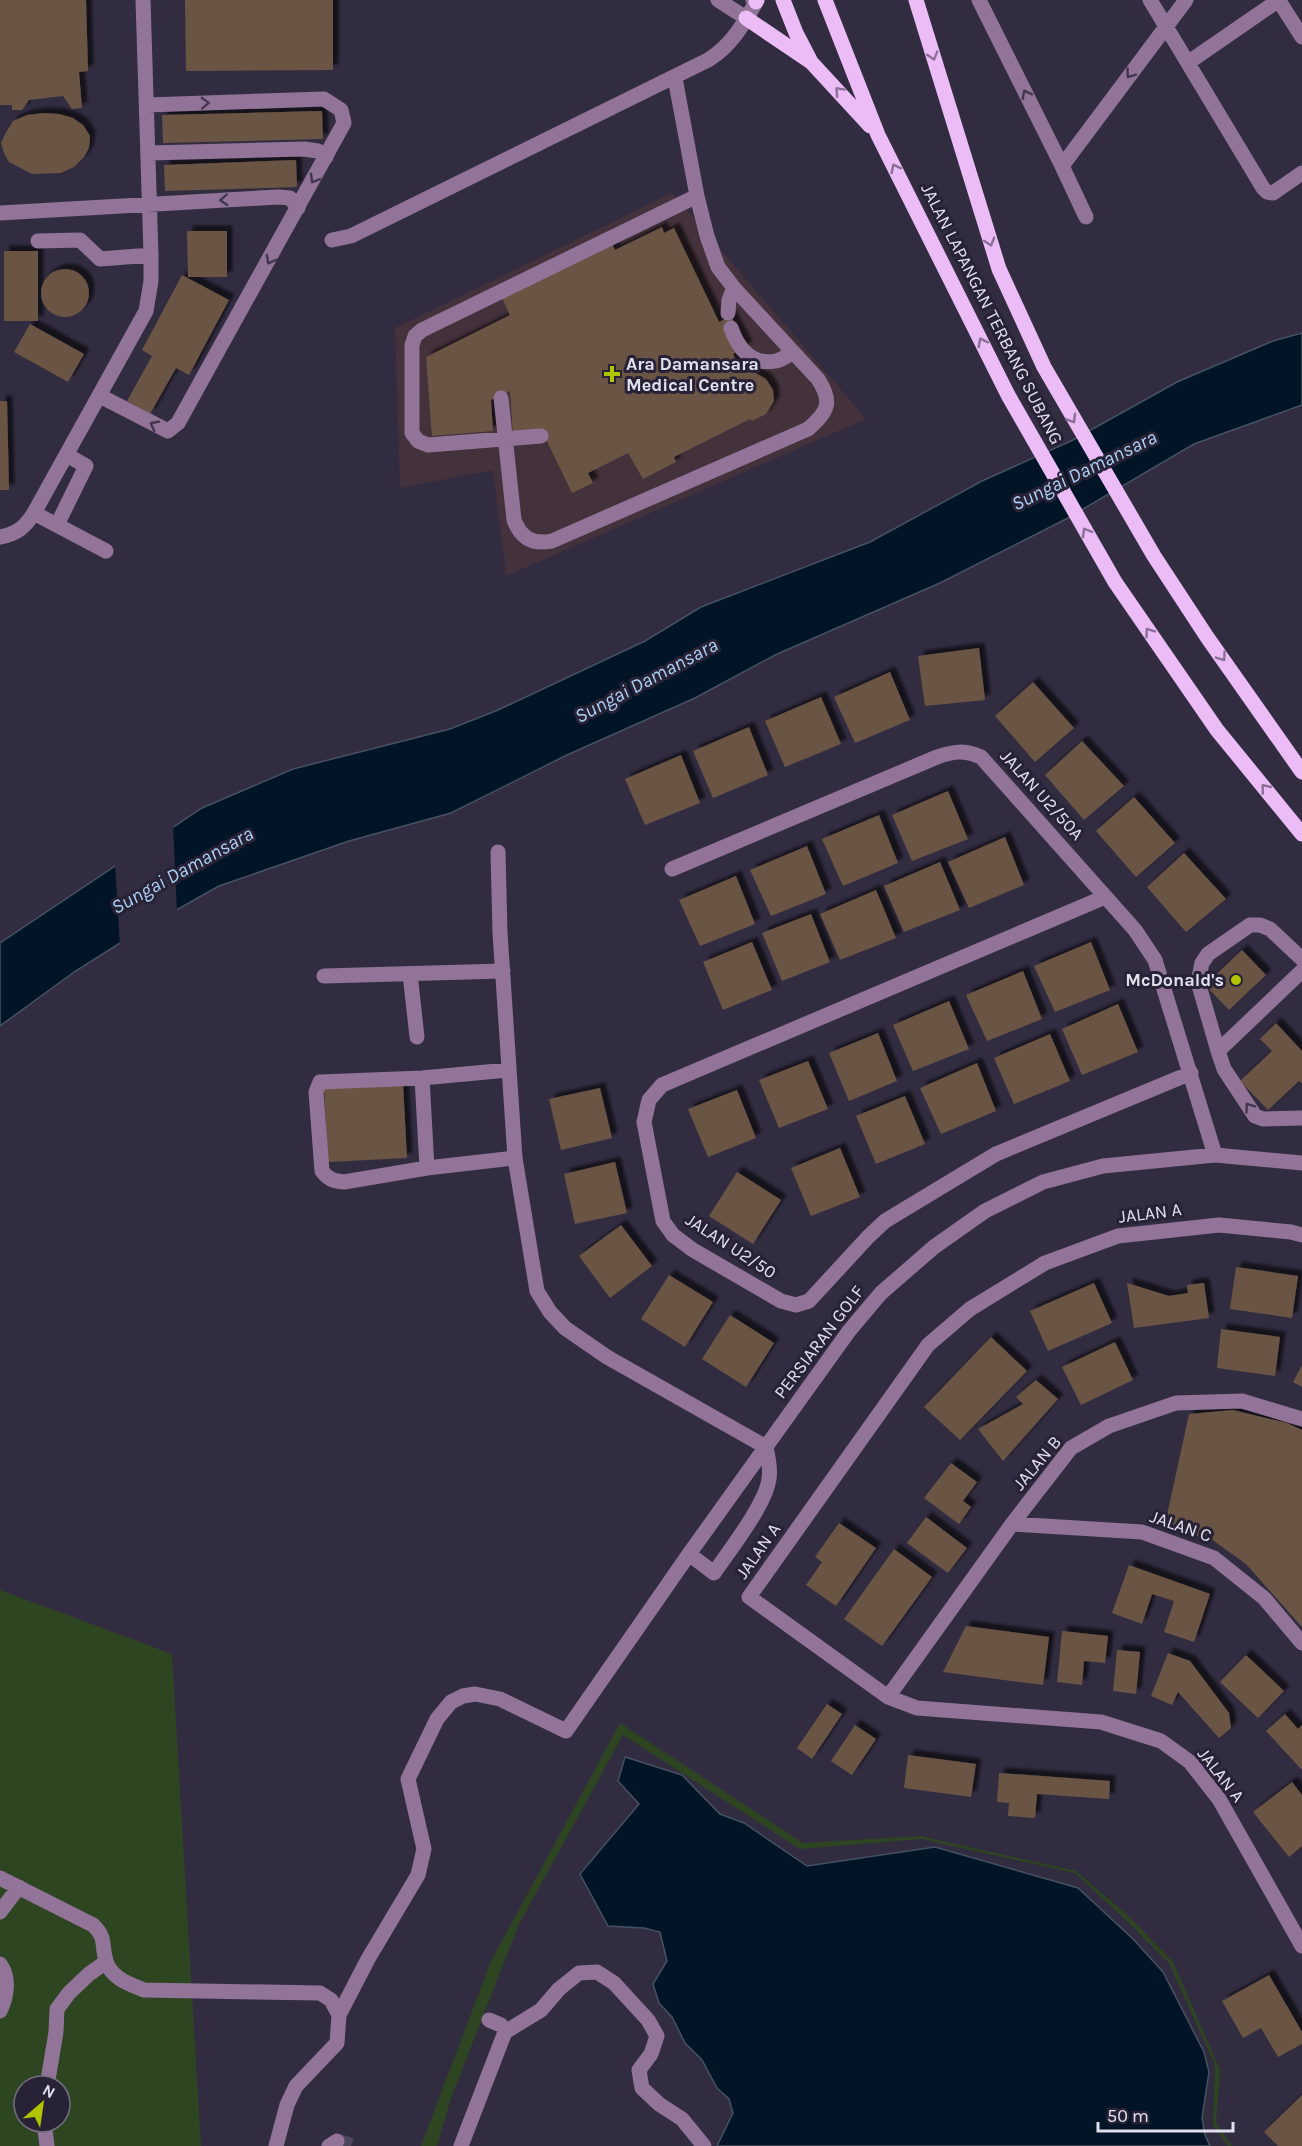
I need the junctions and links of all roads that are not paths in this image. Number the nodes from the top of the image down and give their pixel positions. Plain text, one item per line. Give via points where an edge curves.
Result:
1 (143, 0) edge
2 (718, 0) edge
3 (783, 0) edge
4 (825, 0) edge
5 (979, 0) edge
6 (1150, 0) edge
7 (1186, 0) edge
8 (755, 1) edge
9 (918, 2) edge
10 (746, 18) junction
11 (1165, 27) junction
12 (1302, 35) edge
13 (811, 62) junction
14 (1189, 62) junction
15 (675, 78) junction
16 (147, 105) junction
17 (878, 135) junction
18 (149, 153) junction
19 (327, 157) junction
20 (1062, 166) junction
21 (1302, 173) edge
22 (698, 196) junction
23 (150, 205) junction
24 (298, 208) junction
25 (0, 213) edge
26 (1086, 217) dead end
27 (332, 240) dead end
28 (38, 241) dead end
29 (151, 255) junction
30 (734, 288) junction
31 (728, 312) dead end
32 (731, 328) dead end
33 (793, 353) junction
34 (100, 396) junction
35 (501, 398) dead end
36 (541, 436) dead end
37 (504, 439) junction
38 (67, 455) junction
39 (34, 513) junction
40 (57, 525) junction
41 (0, 537) edge
42 (105, 551) dead end
43 (1302, 772) edge
44 (1302, 834) edge
45 (498, 852) dead end
46 (672, 869) dead end
47 (1105, 897) junction
48 (1302, 959) edge
49 (503, 971) junction
50 (1302, 971) edge
51 (410, 974) junction
52 (324, 976) dead end
53 (417, 1037) dead end
54 (1218, 1051) junction
55 (508, 1070) junction
56 (1191, 1073) junction
57 (422, 1078) junction
58 (1302, 1118) edge
59 (1215, 1155) junction
60 (515, 1158) junction
61 (1302, 1163) edge
62 (427, 1168) junction
63 (1302, 1235) edge
64 (1302, 1419) edge
65 (765, 1447) junction
66 (1012, 1524) junction
67 (689, 1554) junction
68 (1302, 1643) edge
69 (888, 1697) junction
70 (0, 1878) edge
71 (19, 1887) junction
72 (0, 1912) edge
73 (1302, 1946) edge
74 (106, 1962) junction
75 (0, 1964) edge
76 (0, 2011) edge
77 (339, 2015) junction
78 (489, 2020) dead end
79 (505, 2032) junction
80 (48, 2074) edge
81 (276, 2146) edge
82 (461, 2146) edge
83 (704, 2146) edge

1 - 16 street
2 - 10 street
3 - 13 main road
4 - 17 main road, JALAN LAPANGAN TERBANG SUBANG
20 -> 5 street
6 - 11 street
7 - 11 street
8 - 10 street
9 -> 43 main road, JALAN LAPANGAN TERBANG SUBANG via 999,269 1044,368 1155,556
10 - 13 main road
10 - 15 street via 724,50
11 - 14 street
11 -> 20 street
12 - 14 street via 1281,4 1275,2
17 -> 13 main road
14 - 21 street via 1267,192 1273,193
15 - 22 street
15 - 27 street via 351,236
16 - 18 street
16 -> 19 street via 324,99 341,110 344,123
44 -> 17 main road, JALAN LAPANGAN TERBANG SUBANG via 1217,730 1115,582 1008,395
18 - 19 street via 304,149
18 - 23 street
19 -> 24 street
20 - 26 street
22 - 30 street via 718,267
22 - 37 street via 415,336 412,433 418,441 428,445
24 -> 23 street via 290,198 278,197
23 - 25 street
23 - 29 street
24 -> 34 street via 178,423 168,431
28 - 29 street via 80,240 100,259
29 - 34 street via 146,311
30 - 31 street
30 - 33 street
32 - 33 street via 738,346 748,356 775,361
33 - 37 street via 827,392 826,408 808,429 552,541 532,542 518,529
34 - 38 street
35 - 37 street
36 - 37 street
38 - 39 street
38 - 40 street via 86,466
39 - 40 street
39 - 41 street via 12,535
40 - 42 street
45 - 49 street
46 - 47 street, JALAN U2/50A via 952,751 968,752 981,757 995,770
47 - 56 street, JALAN U2/50A via 1155,960
47 - 56 street, JALAN U2/50 via 662,1085 649,1100 644,1122 663,1221 673,1235 693,1250 781,1302 796,1305 809,1301 885,1221 996,1154
48 - 54 street via 1270,929 1260,925 1250,925 1208,954 1198,982
49 - 51 street
49 - 55 street
50 - 54 street
51 - 52 street
51 - 53 street
58 -> 54 street via 1255,1116 1224,1069
55 - 57 street
55 - 60 street
56 - 59 street, JALAN U2/50A
57 - 62 street
57 - 62 street via 320,1082 316,1092 322,1171 327,1178 344,1182
59 - 61 street, PERSIARAN GOLF
59 - 65 street, PERSIARAN GOLF via 1103,1166 1043,1182 985,1211 934,1247 881,1293
60 - 62 street
60 - 65 street via 537,1291 550,1312 565,1328 607,1357
63 - 69 street, JALAN A via 1219,1225 1118,1236 1045,1263 970,1309 928,1345 749,1598
64 - 66 street, JALAN B via 1242,1401 1176,1403 1109,1426 1071,1448
65 - 67 street, PERSIARAN GOLF
65 - 67 street, JALAN A via 770,1466 763,1499 714,1573
66 - 68 street, JALAN C via 1142,1532 1214,1558 1264,1598
66 - 69 street, JALAN B
67 - 77 street, PERSIARAN GOLF via 566,1731 500,1699 475,1694 451,1702 437,1719 408,1779 424,1850 418,1875
69 - 73 street, JALAN A via 917,1708 1101,1722 1161,1741 1190,1762 1219,1799
70 - 71 street
71 - 72 street
71 - 74 street via 93,1925 103,1936
74 - 77 street via 126,1983 144,1989 321,1993 332,2000
74 - 80 street via 57,2009
75 - 76 street via 6,1979
77 - 81 street via 337,2043 296,2086
78 - 79 street via 501,2025
79 - 82 street
79 - 83 street via 541,2010 579,1973 597,1972 614,1983 648,2020 657,2036 651,2054 639,2070 642,2088 681,2119

